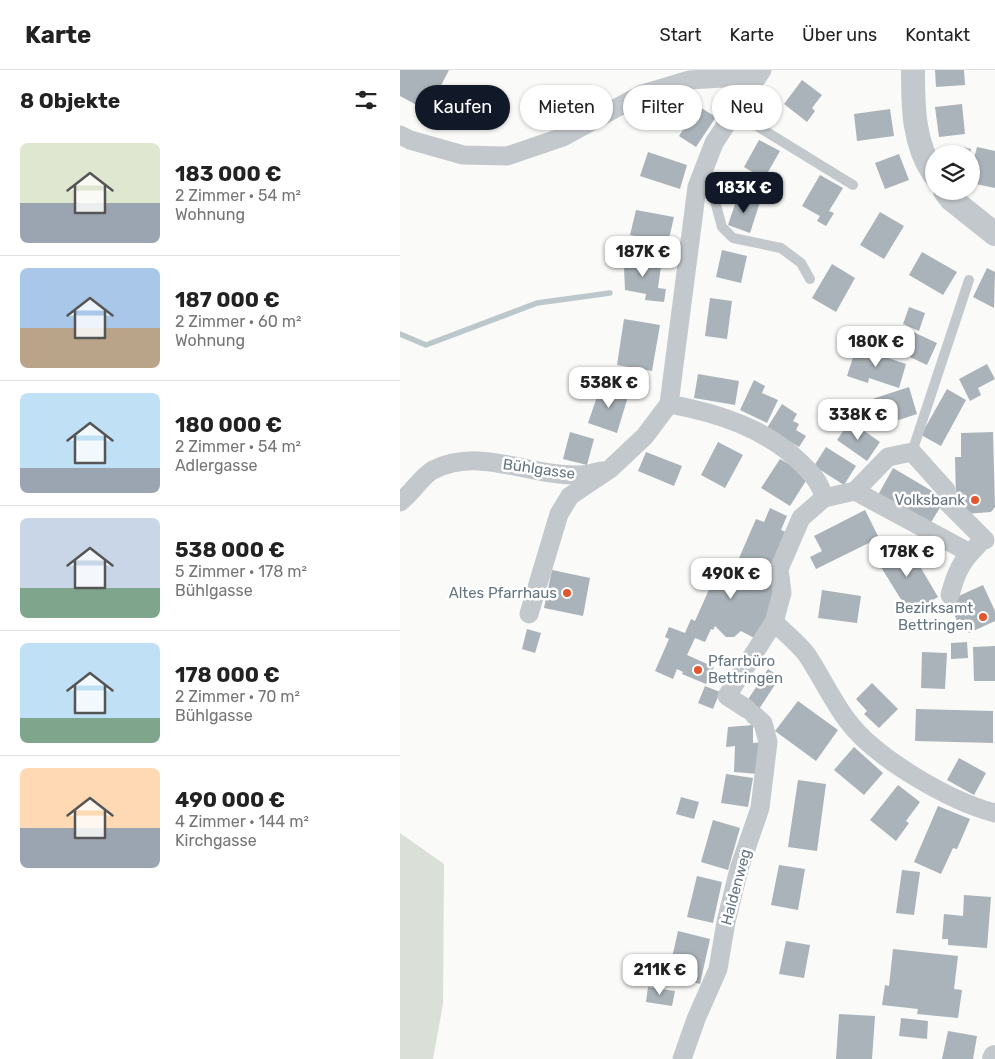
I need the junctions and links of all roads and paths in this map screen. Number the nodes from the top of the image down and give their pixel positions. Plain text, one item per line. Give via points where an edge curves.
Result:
1 (913, 70) edge
2 (759, 73) edge
3 (751, 85) edge
4 (722, 130) edge
5 (763, 130) edge
6 (400, 134) edge
7 (925, 160) edge
8 (701, 177) junction
9 (853, 185) dead end
10 (951, 200) edge
11 (995, 234) edge
12 (810, 279) dead end
13 (969, 280) dead end
14 (669, 404) junction
15 (912, 452) junction
16 (610, 469) junction
17 (855, 491) junction
18 (824, 498) junction
19 (400, 502) edge
20 (990, 539) edge
21 (970, 553) junction
22 (950, 595) dead end
23 (529, 614) dead end
24 (774, 622) junction
25 (995, 813) edge
26 (682, 1059) edge

1 - 7 street via 914,115
2 - 3 street
2 - 6 street via 689,80 642,94 563,137 507,156 462,155
4 - 8 street
5 - 9 lane
8 - 12 lane via 712,190 722,227 733,238 781,248 801,262
8 - 14 street via 697,187
10 - 11 street
13 - 15 lane
14 - 16 street, Bühlgasse via 645,436
14 - 18 street via 705,411 758,431 792,454 817,479
15 - 17 street via 888,457
15 - 20 street via 946,490 947,502
16 - 19 street, Bühlgasse via 581,476 560,475 490,462 460,461 431,471
16 - 23 street via 570,496 559,514
17 - 18 street
17 - 21 street
18 - 24 street via 801,518 779,569 782,593
20 - 21 street
21 - 22 street via 957,570
24 - 25 street via 806,653 847,721 872,746 908,772 948,794
24 - 26 street, Haldenweg via 727,696 763,723 768,742 760,808 739,869 718,969

